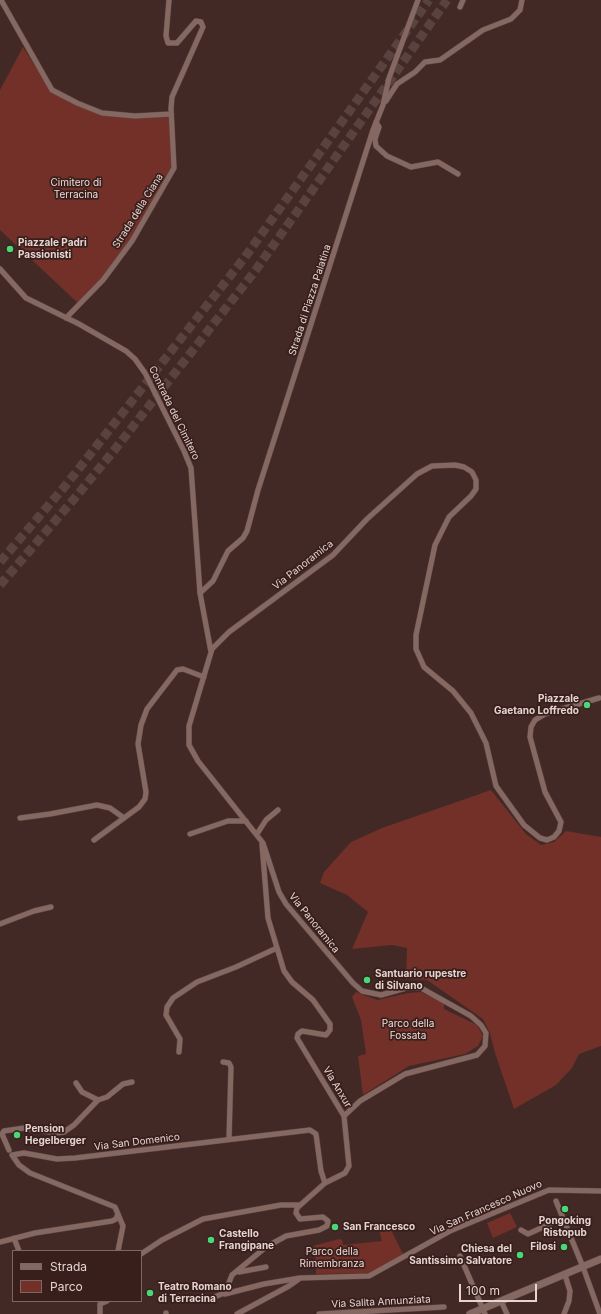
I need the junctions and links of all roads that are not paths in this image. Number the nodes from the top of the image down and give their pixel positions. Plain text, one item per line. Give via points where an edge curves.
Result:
1 (2, 0) edge
2 (168, 0) edge
3 (418, 0) edge
4 (463, 0) edge
5 (522, 0) edge
6 (460, 7) dead end
7 (383, 105) junction
8 (171, 114) junction
9 (376, 122) junction
10 (458, 174) dead end
11 (0, 269) edge
12 (66, 318) junction
13 (200, 593) junction
14 (211, 652) junction
15 (204, 677) junction
16 (599, 698) dead end
17 (278, 810) dead end
18 (20, 818) dead end
19 (124, 818) junction
20 (246, 822) junction
21 (190, 834) dead end
22 (257, 834) junction
23 (94, 840) dead end
24 (261, 841) junction
25 (51, 907) dead end
26 (0, 924) edge
27 (277, 948) junction
28 (179, 1052) dead end
29 (223, 1062) dead end
30 (132, 1082) dead end
31 (76, 1083) dead end
32 (98, 1100) junction
33 (344, 1116) junction
34 (229, 1139) junction
35 (0, 1141) edge
36 (10, 1152) junction
37 (325, 1182) junction
38 (601, 1191) edge
39 (556, 1201) dead end
40 (299, 1205) junction
41 (118, 1214) junction
42 (564, 1218) junction
43 (521, 1230) dead end
44 (14, 1238) junction
45 (0, 1242) edge
46 (19, 1250) edge
47 (118, 1250) edge
48 (142, 1253) edge
49 (460, 1256) dead end
50 (601, 1259) edge
51 (266, 1267) dead end
52 (583, 1267) junction
53 (239, 1272) dead end
54 (564, 1275) junction
55 (300, 1278) junction
56 (231, 1292) junction
57 (214, 1297) dead end
58 (501, 1301) junction
59 (105, 1302) edge
60 (444, 1307) dead end
61 (484, 1311) edge
62 (352, 1313) edge
63 (100, 1314) edge
64 (237, 1314) edge
65 (319, 1314) edge
66 (470, 1314) edge
67 (508, 1314) edge
68 (564, 1314) edge
69 (600, 1314) edge

1 - 8 street via 52,90 102,113 135,116
2 - 8 street, Strada della Ciana via 168,43 177,43 196,21 201,22 203,27 173,94
3 - 7 street, Strada di Piazza Palatina via 389,78
4 - 6 street
5 - 7 street via 521,8 511,19 483,30 440,60 427,62 401,80
7 - 9 street, Strada di Piazza Palatina
8 - 12 street, Strada della Ciana via 174,161 172,173 132,241 103,280
9 - 10 street via 379,127 375,144 384,154 411,167 438,162
9 - 13 street, Strada di Piazza Palatina via 247,531 228,551 213,581
11 - 12 street, Contrada del Cimitero via 26,298
12 - 13 street, Contrada del Cimitero via 123,349 135,359 145,373 184,451 193,480
13 - 14 street, Contrada del Cimitero
14 - 15 street, Via Panoramica
14 - 16 street, Via Panoramica via 229,632 333,555 365,521 417,474 432,466 455,465 472,472 476,486 471,496 449,517 435,545 416,635 416,649 424,667 453,691 468,708 484,739 498,789 524,825 540,838 547,840 554,837 561,822 545,792 530,737 530,727 535,720 545,714
15 - 19 street via 183,669 177,670 145,713 138,747 146,797 141,805
15 - 20 street, Via Panoramica via 188,730 189,745 198,761
17 - 22 street via 266,820
18 - 19 street via 97,805 110,808
19 - 23 street
20 - 21 street via 228,821
20 - 22 street, Via Panoramica
22 - 24 street, Via Panoramica
24 - 27 street, Via Anxur via 266,909
24 - 33 street, Via Panoramica via 279,892 286,904 358,988 379,995 409,987 424,989 471,1016 486,1033 485,1046 477,1055 405,1074 358,1103
25 - 26 street
27 - 28 street via 233,969 197,982 173,998 166,1015 180,1039
27 - 33 street, Via Anxur via 289,980 311,998 330,1024 330,1030 326,1035 302,1031 297,1038
29 - 34 street via 229,1063 231,1067
30 - 32 street via 124,1083 107,1097
31 - 32 street via 82,1092
32 - 36 street via 72,1127 62,1133 24,1128 5,1130 2,1134
33 - 37 street, Via Anxur via 349,1168 345,1173
34 - 36 street, Via San Domenico via 75,1158
34 - 37 street, Via San Domenico via 313,1130 317,1137 320,1167
35 - 36 street
36 - 41 street via 30,1173 112,1206
37 - 40 street, Via Anxur
38 - 55 street, Via San Francesco Nuovo via 550,1190 450,1231 369,1276
39 - 42 street
40 - 48 street via 281,1205 203,1219
40 - 56 street via 296,1212 299,1218 323,1217 328,1221 327,1226 286,1236 266,1246 232,1275 228,1285
41 - 44 street via 112,1221
41 - 47 street via 123,1229
42 - 43 street via 528,1234
42 - 52 street
44 - 45 street
44 - 46 street
49 - 61 street
50 - 52 main road
51 - 53 street
52 - 54 main road
52 - 69 street
54 - 58 main road
54 - 68 street via 570,1291
55 - 56 street, Via San Francesco Nuovo
55 - 64 street
56 - 57 street, Via San Francesco Nuovo
58 - 61 main road
58 - 67 street
59 - 63 street via 100,1304
60 - 62 street, Via Salita Annunziata
61 - 66 main road
62 - 65 street, Via Salita Annunziata

